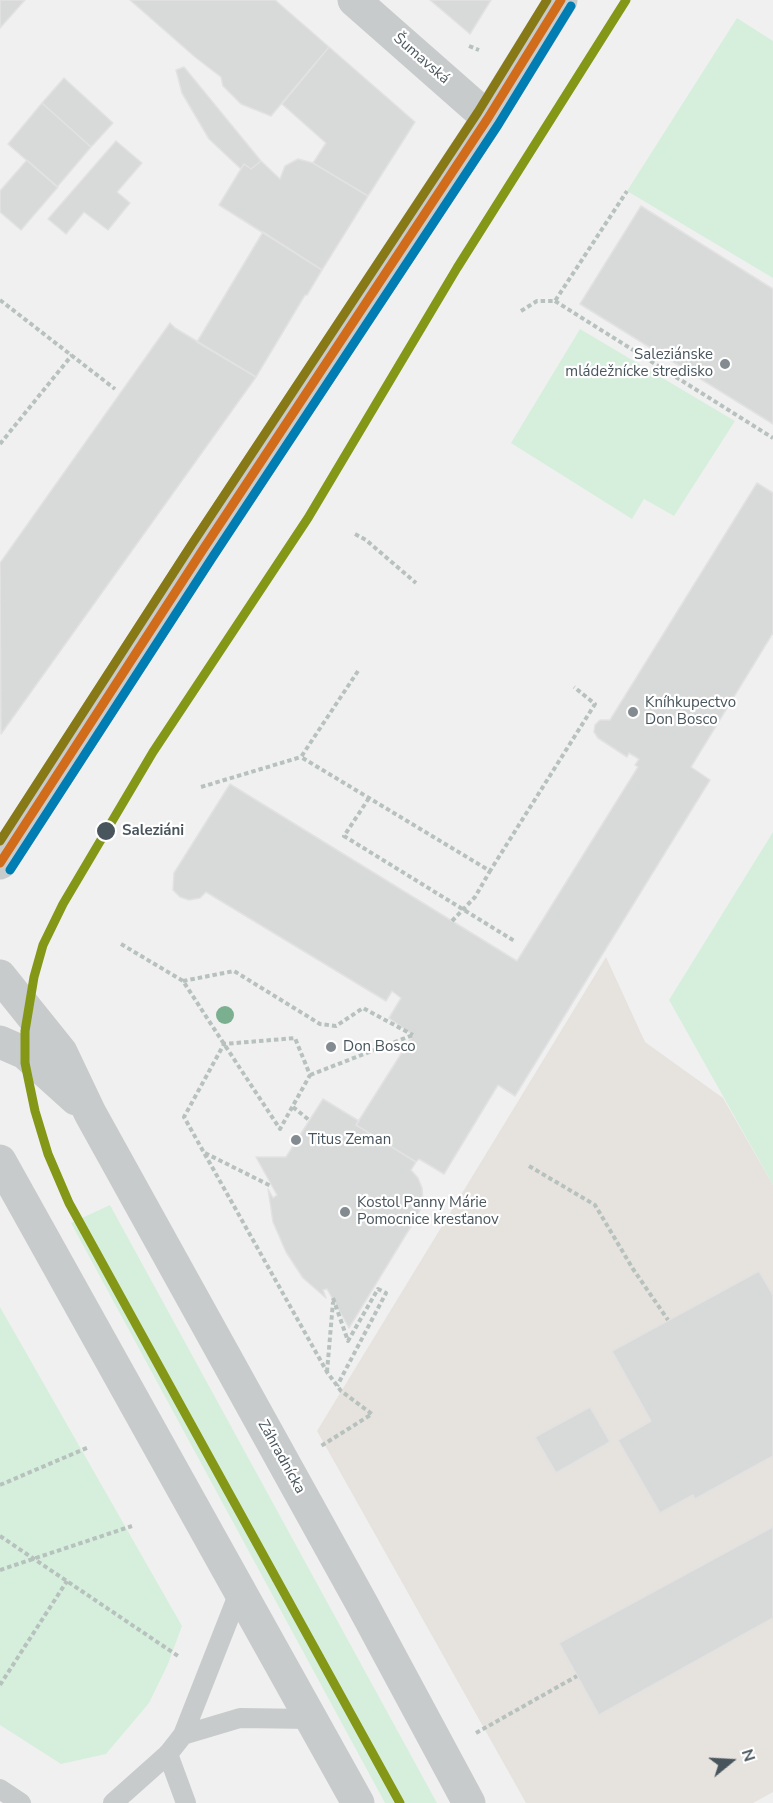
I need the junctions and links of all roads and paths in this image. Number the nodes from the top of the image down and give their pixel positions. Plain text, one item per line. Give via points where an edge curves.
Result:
1 (354, 0) edge
2 (561, 0) edge
3 (488, 118) junction
4 (627, 191) dead end
5 (0, 300) edge
6 (555, 301) junction
7 (520, 311) dead end
8 (72, 355) junction
9 (115, 389) dead end
10 (773, 438) edge
11 (0, 444) edge
12 (355, 534) dead end
13 (416, 583) dead end
14 (358, 671) dead end
15 (574, 687) dead end
16 (301, 757) junction
17 (201, 787) dead end
18 (369, 798) junction
19 (0, 863) edge
20 (490, 872) junction
21 (463, 909) junction
22 (452, 921) dead end
23 (516, 942) dead end
24 (121, 944) dead end
25 (0, 976) edge
26 (183, 981) junction
27 (0, 1042) edge
28 (224, 1044) junction
29 (310, 1075) junction
30 (292, 1107) junction
31 (90, 1113) junction
32 (309, 1120) dead end
33 (204, 1152) junction
34 (529, 1166) dead end
35 (5, 1177) edge
36 (271, 1186) dead end
37 (668, 1320) dead end
38 (327, 1372) junction
39 (337, 1386) junction
40 (89, 1447) dead end
41 (316, 1449) dead end
42 (0, 1485) edge
43 (132, 1526) dead end
44 (0, 1536) edge
45 (33, 1558) junction
46 (0, 1570) edge
47 (67, 1581) junction
48 (240, 1590) junction
49 (181, 1658) dead end
50 (577, 1676) dead end
51 (0, 1685) edge
52 (312, 1719) junction
53 (183, 1735) junction
54 (473, 1735) dead end
55 (168, 1754) junction
56 (0, 1789) edge
57 (21, 1803) edge
58 (113, 1803) edge
59 (186, 1803) edge
60 (358, 1803) edge
61 (469, 1803) edge

1 - 3 street, Šumavská
2 - 3 street
3 - 19 street
4 - 6 path
5 - 8 path
6 - 7 path via 537,301
6 - 10 path
8 - 9 path
8 - 11 path
12 - 13 path
14 - 16 path
15 - 20 path via 595,704
16 - 17 path
16 - 18 path
18 - 20 path
18 - 21 path via 344,836
20 - 21 path via 476,897
21 - 22 path
21 - 23 path
24 - 26 path
25 - 31 street, Záhradnícka via 61,1052
26 - 28 path
26 - 29 path via 234,971 320,1024 336,1026 363,1008 413,1035
27 - 31 street, Záhradnícka via 25,1053
28 - 29 path via 295,1038
28 - 30 path via 280,1129
28 - 33 path via 184,1117
29 - 30 path
30 - 32 path
31 - 61 street, Záhradnícka
33 - 36 path
33 - 38 path
34 - 37 path via 595,1205
35 - 48 street
38 - 39 path
38 - 39 path via 333,1298 348,1341 378,1289 386,1293
39 - 41 path via 372,1414
40 - 42 path
43 - 45 path
44 - 45 path
45 - 46 path
45 - 47 path
47 - 49 path
47 - 51 path
48 - 52 street
48 - 53 lane
50 - 54 path
52 - 53 lane via 240,1718
52 - 60 street
53 - 55 lane
55 - 58 lane
55 - 59 lane
56 - 57 lane

